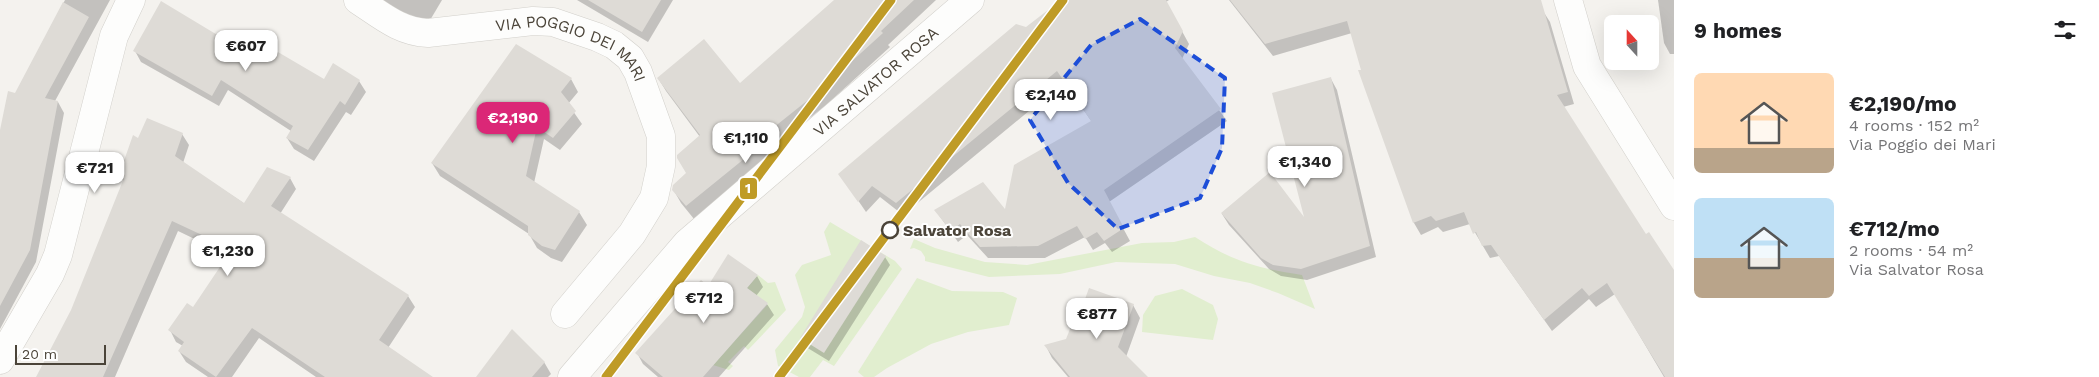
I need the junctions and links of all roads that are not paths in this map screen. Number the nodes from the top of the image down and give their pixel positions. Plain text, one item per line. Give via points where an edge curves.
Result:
1 (131, 0) edge
2 (358, 0) edge
3 (970, 0) edge
4 (1568, 0) edge
5 (1583, 0) edge
6 (1609, 102) junction
7 (1674, 206) edge
8 (565, 314) dead end
9 (0, 360) edge
10 (572, 377) edge

1 - 9 street via 114,36 58,256
2 - 8 street, VIA POGGIO DEI MARI via 414,33 533,21 553,22 597,37 630,58 661,136 661,166 654,198 632,234
3 - 10 street, VIA SALVATOR ROSA via 687,243
4 - 6 street via 1587,66
5 - 6 street
6 - 7 street

